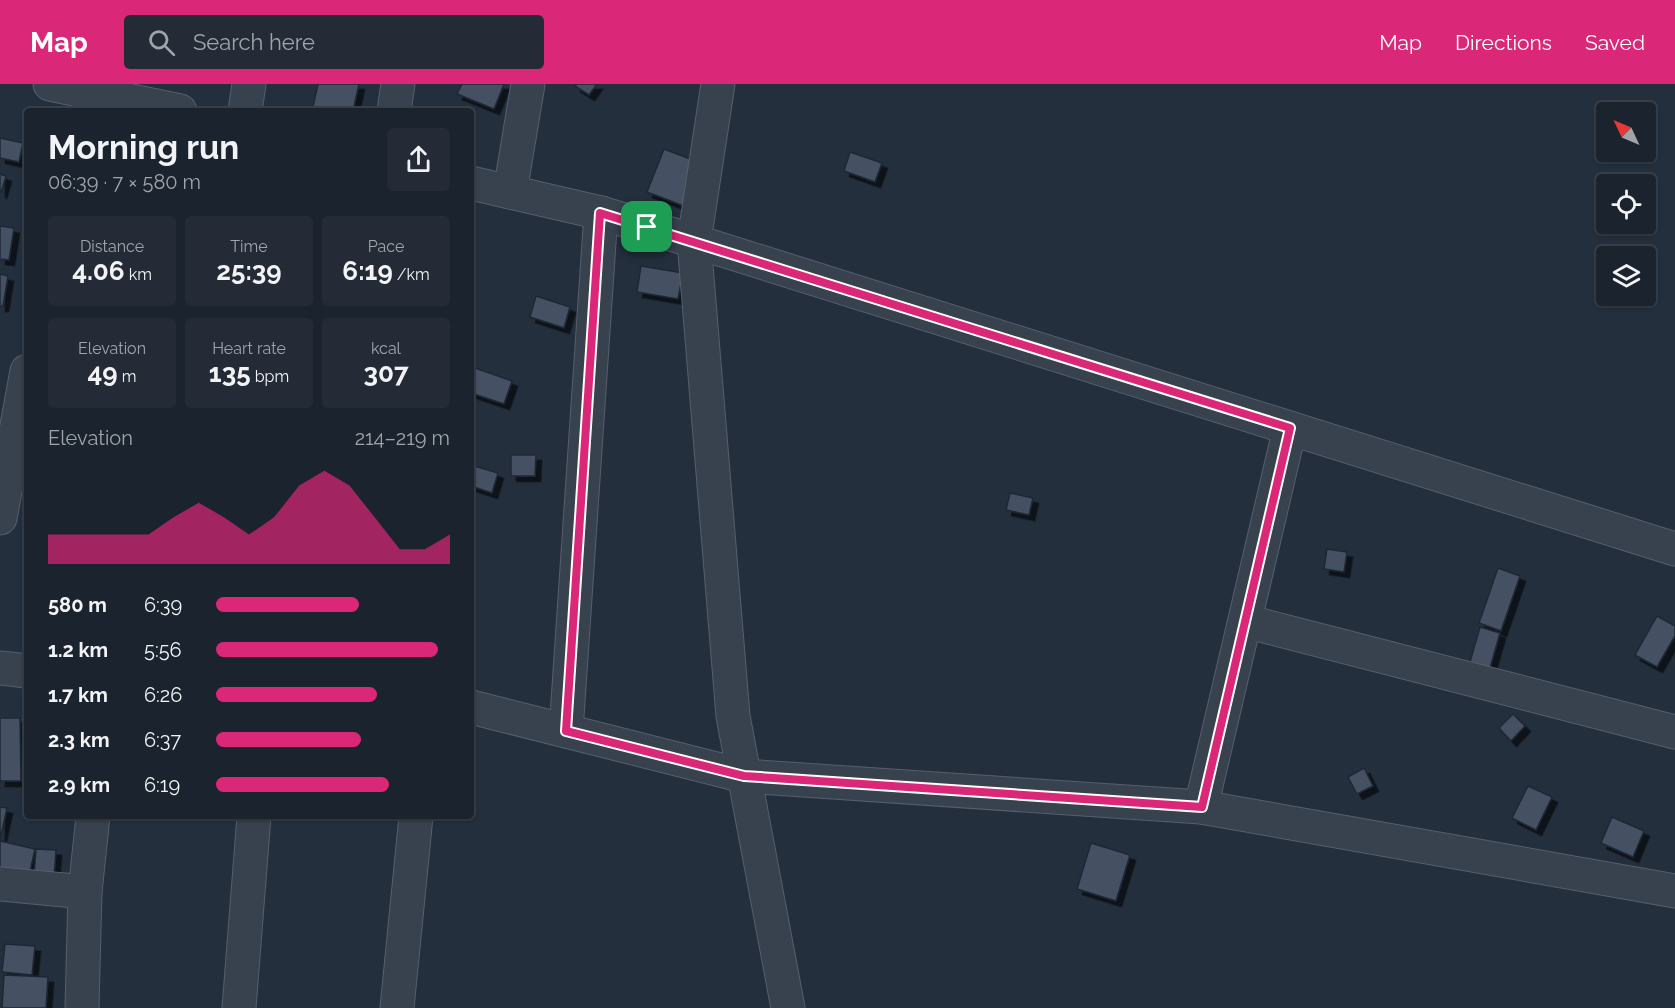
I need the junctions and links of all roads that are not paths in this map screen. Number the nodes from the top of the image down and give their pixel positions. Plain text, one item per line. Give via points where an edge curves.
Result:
1 (249, 84) edge
2 (398, 84) edge
3 (528, 84) edge
4 (718, 84) edge
5 (70, 92) edge
6 (163, 108) edge
7 (245, 108) edge
8 (394, 108) edge
9 (474, 184) edge
10 (510, 192) junction
11 (600, 213) junction
12 (694, 241) junction
13 (24, 387) edge
14 (1290, 428) junction
15 (0, 518) edge
16 (1675, 549) edge
17 (1245, 621) junction
18 (0, 668) edge
19 (24, 671) edge
20 (474, 708) edge
21 (566, 731) junction
22 (1675, 732) edge
23 (744, 776) junction
24 (1202, 807) junction
25 (93, 819) edge
26 (254, 819) edge
27 (416, 819) edge
28 (0, 884) edge
29 (1675, 891) edge
30 (85, 892) junction
31 (81, 1008) edge
32 (239, 1008) edge
33 (397, 1008) edge
34 (788, 1008) edge

1 - 7 street
2 - 8 street
3 - 10 street
4 - 12 street
5 - 6 street
9 - 10 street
10 - 11 street
11 - 12 street
11 - 21 street
12 - 14 street
12 - 23 street via 733,716
13 - 15 street
14 - 16 street
14 - 17 street
17 - 22 street
17 - 24 street
18 - 19 street
20 - 21 street
21 - 23 street
23 - 24 street
23 - 34 street
24 - 29 street
25 - 30 street
26 - 32 street
27 - 33 street
28 - 30 street
30 - 31 street

